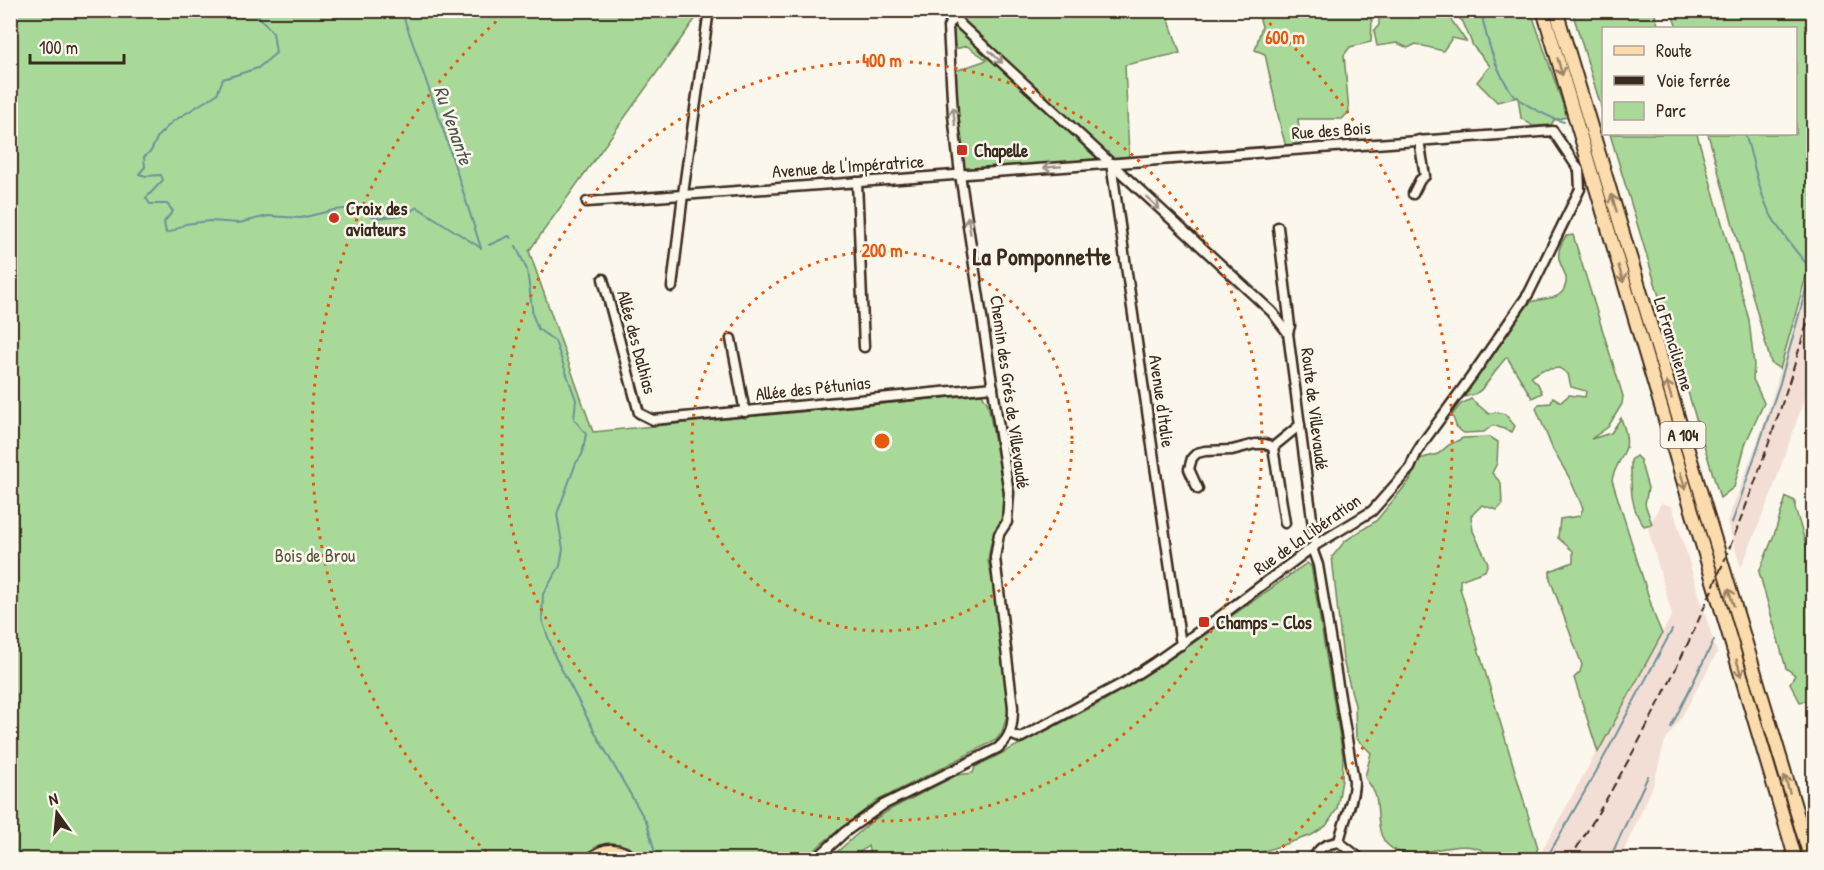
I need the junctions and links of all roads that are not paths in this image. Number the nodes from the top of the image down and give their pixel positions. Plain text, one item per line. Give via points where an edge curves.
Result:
1 (709, 10) edge
2 (1543, 10) edge
3 (1556, 10) edge
4 (951, 14) edge
5 (1419, 140) junction
6 (1111, 163) junction
7 (1579, 170) joint
8 (960, 174) junction
9 (857, 182) junction
10 (1413, 194) dead end
11 (683, 195) junction
12 (587, 202) dead end
13 (1278, 227) dead end
14 (603, 279) dead end
15 (672, 287) dead end
16 (1288, 333) junction
17 (731, 339) dead end
18 (864, 347) dead end
19 (993, 387) junction
20 (745, 412) junction
21 (639, 413) joint
22 (1300, 425) junction
23 (1273, 447) junction
24 (1198, 489) dead end
25 (1285, 523) dead end
26 (1314, 546) junction
27 (1180, 645) junction
28 (1010, 734) junction
29 (1339, 842) junction
30 (591, 860) edge
31 (633, 860) edge
32 (814, 860) edge
33 (1313, 860) edge
34 (1362, 860) edge
35 (1796, 860) edge
36 (1811, 860) edge

1 - 11 street
2 -> 35 highway, La Francilienne / A 104
36 -> 3 highway, La Francilienne / A 104
4 -> 6 street, Route de Villevaudé
8 -> 4 street, Chemin des Grés de Villevaudé via 948,27
5 - 6 street, Rue des Bois
5 - 7 street, Rue des Bois via 1553,130
5 - 10 street via 1425,176
6 -> 8 street, Avenue de l'Impératrice
6 -> 16 street, Route de Villevaudé via 1272,312
6 - 27 street, Avenue d'Italie
7 - 26 street, Rue de la Libération via 1580,189 1529,293 1424,441 1410,468 1372,511
8 - 9 street, Avenue de l'Impératrice
19 -> 8 street, Chemin des Grés de Villevaudé
9 - 11 street, Avenue de l'Impératrice
9 - 18 street
11 - 12 street, Avenue de l'Impératrice
11 - 15 street
13 - 16 street
14 - 21 street, Allée des Dalhias
16 - 22 street, Route de Villevaudé
17 - 20 street
19 - 20 street, Allée des Pétunias
19 - 28 street, Chemin des Grés de Villevaudé via 1009,493 1007,522 999,534 995,558 1013,706
20 - 21 street, Allée des Pétunias via 653,420
22 - 23 street
22 - 26 street, Route de Villevaudé
23 - 24 street via 1255,444 1197,453 1189,469
23 - 25 street
26 - 27 street, Rue de la Libération
26 - 29 street, Route de Villevaudé via 1354,781
27 - 28 street, Rue de la Libération via 1123,683 1020,738
28 - 32 street via 998,748 883,805
29 - 33 street via 1322,847
29 - 34 street
30 - 31 main road via 613,849

